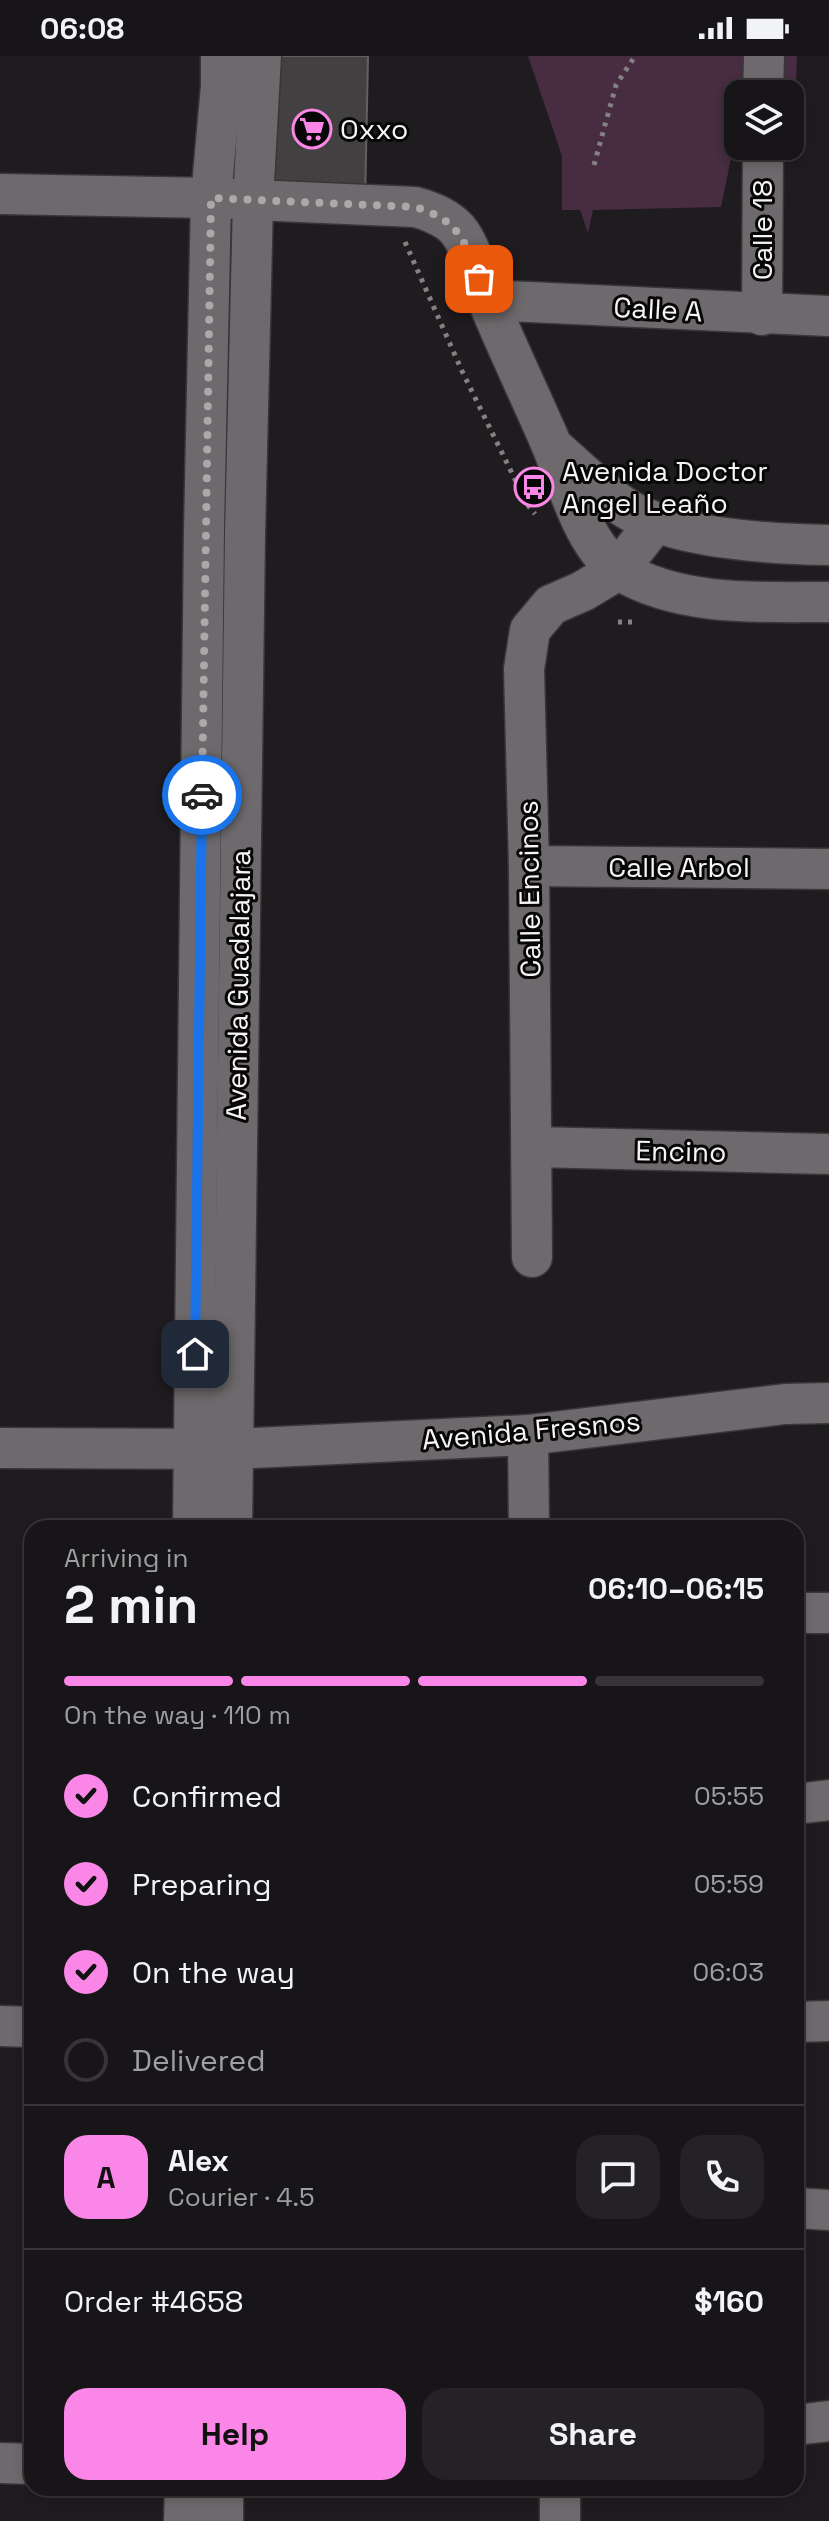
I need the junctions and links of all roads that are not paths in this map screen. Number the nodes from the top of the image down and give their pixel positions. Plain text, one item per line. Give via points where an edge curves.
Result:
1 (221, 56) edge
2 (261, 56) edge
3 (764, 56) edge
4 (763, 80) edge
5 (763, 160) edge
6 (0, 194) edge
7 (211, 198) junction
8 (253, 201) junction
9 (487, 300) junction
10 (762, 315) junction
11 (829, 316) edge
12 (552, 447) junction
13 (655, 523) junction
14 (204, 531) junction
15 (245, 534) junction
16 (829, 545) edge
17 (618, 570) junction
18 (829, 602) edge
19 (529, 866) junction
20 (829, 869) edge
21 (533, 1147) junction
22 (829, 1154) edge
23 (532, 1257) dead end
24 (829, 1403) edge
25 (528, 1435) junction
26 (0, 1448) edge
27 (213, 1449) junction
28 (195, 1520) edge
29 (230, 1520) edge
30 (529, 1520) edge
31 (804, 1613) edge
32 (829, 1613) edge
33 (829, 1800) edge
34 (804, 1803) edge
35 (829, 2021) edge
36 (804, 2022) edge
37 (0, 2026) edge
38 (24, 2027) edge
39 (804, 2208) edge
40 (829, 2210) edge
41 (829, 2421) edge
42 (804, 2424) edge
43 (0, 2463) edge
44 (24, 2464) edge
45 (185, 2496) edge
46 (223, 2496) edge
47 (560, 2496) edge
48 (184, 2521) edge
49 (223, 2521) edge
50 (560, 2521) edge

1 - 7 street, Avenida Guadalajara
2 - 8 street, Avenida Guadalajara
3 - 4 street
5 - 10 street, Calle 18
6 - 7 street
7 - 8 street
7 - 14 street, Avenida Guadalajara
8 - 9 street via 429,211 455,226 464,238
8 - 15 street, Avenida Guadalajara
9 - 10 street, Calle A
9 - 12 street
10 - 11 street, Calle A
12 - 13 street via 622,506
12 - 17 street via 582,523
13 - 16 street via 719,537
13 - 17 street
14 - 15 street
14 - 27 street, Avenida Guadalajara
15 - 27 street, Avenida Guadalajara
17 - 18 street via 680,593
17 - 19 street, Calle Encinos via 551,605 530,630 524,669
19 - 20 street, Calle Arbol
19 - 21 street, Calle Encinos
21 - 22 street, Encino
21 - 23 street, Calle Encinos
24 - 25 street, Avenida Fresnos
25 - 27 street, Avenida Fresnos
25 - 30 street
26 - 27 street, Avenida Fresnos
27 - 28 street, Avenida Guadalajara
27 - 29 street, Avenida Guadalajara
31 - 32 street
33 - 34 street
35 - 36 street
37 - 38 street
39 - 40 street
41 - 42 street
43 - 44 street
45 - 48 street
46 - 49 street
47 - 50 street

